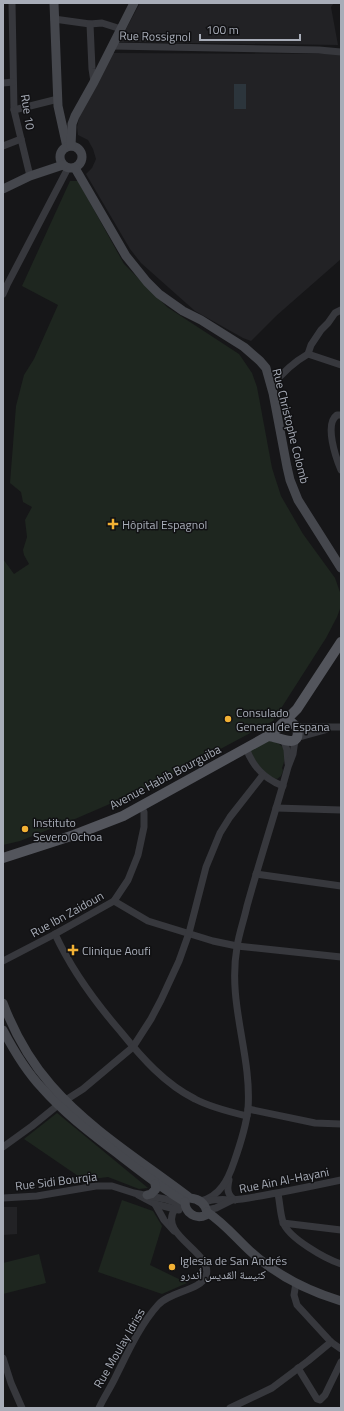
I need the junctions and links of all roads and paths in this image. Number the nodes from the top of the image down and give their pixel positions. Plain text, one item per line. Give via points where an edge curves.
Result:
1 (12, 3) edge
2 (54, 3) edge
3 (134, 3) edge
4 (54, 19) junction
5 (90, 24) junction
6 (121, 29) junction
7 (112, 46) junction
8 (341, 52) edge
9 (13, 82) junction
10 (94, 82) junction
11 (3, 83) edge
12 (58, 99) junction
13 (14, 110) junction
14 (60, 112) junction
15 (75, 116) junction
16 (21, 139) junction
17 (3, 146) edge
18 (69, 147) junction
19 (68, 167) junction
20 (30, 176) junction
21 (3, 189) edge
22 (5, 283) edge
23 (3, 294) edge
24 (341, 310) edge
25 (308, 354) junction
26 (341, 365) edge
27 (272, 386) junction
28 (341, 415) edge
29 (341, 470) edge
30 (340, 563) edge
31 (341, 642) edge
32 (296, 709) junction
33 (280, 726) junction
34 (296, 726) junction
35 (341, 727) edge
36 (333, 728) junction
37 (268, 736) junction
38 (289, 740) junction
39 (246, 748) junction
40 (288, 767) junction
41 (263, 775) junction
42 (283, 786) junction
43 (141, 806) junction
44 (276, 808) junction
45 (341, 810) edge
46 (3, 858) edge
47 (256, 874) junction
48 (341, 886) edge
49 (114, 901) junction
50 (189, 933) junction
51 (55, 934) junction
52 (237, 946) junction
53 (341, 957) edge
54 (3, 961) edge
55 (3, 1003) edge
56 (3, 1030) edge
57 (133, 1047) junction
58 (62, 1103) junction
59 (247, 1112) junction
60 (341, 1124) edge
61 (3, 1147) edge
62 (230, 1172) junction
63 (341, 1180) edge
64 (155, 1184) junction
65 (134, 1193) junction
66 (278, 1194) junction
67 (147, 1195) junction
68 (3, 1198) edge
69 (233, 1200) junction
70 (155, 1204) junction
71 (184, 1205) junction
72 (204, 1209) junction
73 (283, 1223) junction
74 (341, 1230) edge
75 (179, 1235) junction
76 (341, 1264) edge
77 (296, 1283) junction
78 (341, 1301) edge
79 (331, 1342) junction
80 (341, 1349) edge
81 (3, 1358) edge
82 (341, 1362) edge
83 (298, 1368) junction
84 (11, 1383) junction
85 (3, 1385) edge
86 (22, 1408) edge
87 (99, 1408) edge
88 (230, 1408) edge

1 - 9 street, Rue 10
2 - 4 main road
3 - 6 main road
4 - 5 street
4 - 12 main road
5 - 6 street via 102,23
5 - 10 street
6 - 7 main road
7 - 8 street, Rue Rossignol
7 - 10 main road
9 - 11 street
9 - 13 street, Rue 10
10 - 15 main road
12 - 13 street
12 - 14 main road
13 - 16 street, Rue 10
14 - 15 main road
14 - 18 main road
15 - 18 main road
16 - 17 street
16 - 20 street, Rue 10
18 - 19 main road via 63,149 60,155
18 - 19 main road via 77,148 82,153 82,160 78,166
19 - 20 main road
19 - 22 street
19 - 27 main road, Rue Christophe Colomb via 119,246 147,282 183,311 254,354 266,368
20 - 21 main road
22 - 23 street
24 - 25 street via 320,330
25 - 26 street
25 - 27 street via 298,360
27 - 30 main road, Rue Christophe Colomb via 290,480 298,500
28 - 29 street via 334,417 331,431
31 - 32 main road, Avenue Habib Bourguiba
32 - 33 main road, Avenue Habib Bourguiba
32 - 34 main road
33 - 34 main road via 288,722
33 - 37 main road, Avenue Habib Bourguiba
33 - 38 main road via 278,734
34 - 36 street
34 - 38 main road via 298,735
35 - 36 street
36 - 38 street
37 - 38 main road
37 - 39 main road, Avenue Habib Bourguiba
38 - 40 street
38 - 40 street via 293,754
39 - 41 street
39 - 43 main road, Avenue Habib Bourguiba
40 - 42 street
41 - 42 street
41 - 50 street via 230,817 212,850
42 - 44 street
43 - 46 main road, Avenue Habib Bourguiba via 123,816 74,835
43 - 49 street, Rue Ibn Zaidoun via 144,812 144,827 138,855 128,880
44 - 45 street
44 - 47 street
47 - 48 street
47 - 52 street
49 - 50 street via 148,921
49 - 51 street, Rue Ibn Zaidoun
50 - 52 street
50 - 57 street via 161,1000
51 - 54 street, Rue Ibn Zaidoun
51 - 57 street via 83,985
52 - 53 street
52 - 59 street via 235,999 248,1084
55 - 58 main road via 27,1052
56 - 58 main road via 15,1053 41,1088
57 - 58 street via 83,1089
57 - 59 street via 165,1079 196,1100
58 - 61 street
58 - 64 main road
58 - 71 main road via 96,1128
59 - 60 street via 315,1123
59 - 62 street via 241,1141
62 - 69 street via 228,1190
62 - 72 street via 219,1191 208,1199
63 - 66 street, Rue Ain Al-Hayani
64 - 67 main road via 156,1189
64 - 71 main road
65 - 67 street, Rue Sidi Bourqia
65 - 68 street, Rue Sidi Bourqia via 112,1186 96,1186 37,1196
65 - 70 street, Rue Sidi Bourqia
66 - 69 street, Rue Ain Al-Hayani
66 - 73 street
67 - 71 street, Rue Sidi Bourqia
69 - 72 street, Rue Ain Al-Hayani
70 - 71 street, Rue Sidi Bourqia
70 - 75 street via 167,1224
71 - 72 main road
71 - 72 main road via 193,1215
71 - 75 street, Rue Moulay Idriss via 173,1213 172,1220
72 - 77 main road via 259,1258
73 - 74 street
73 - 76 street via 317,1253
75 - 87 street, Rue Moulay Idriss via 202,1259 206,1267 206,1276 197,1285 169,1296 158,1305 132,1343
77 - 78 main road
77 - 79 street via 294,1295 297,1305
79 - 80 street
79 - 83 street
81 - 84 street
82 - 83 street via 320,1400
83 - 88 street via 272,1388
84 - 85 street
84 - 86 street

